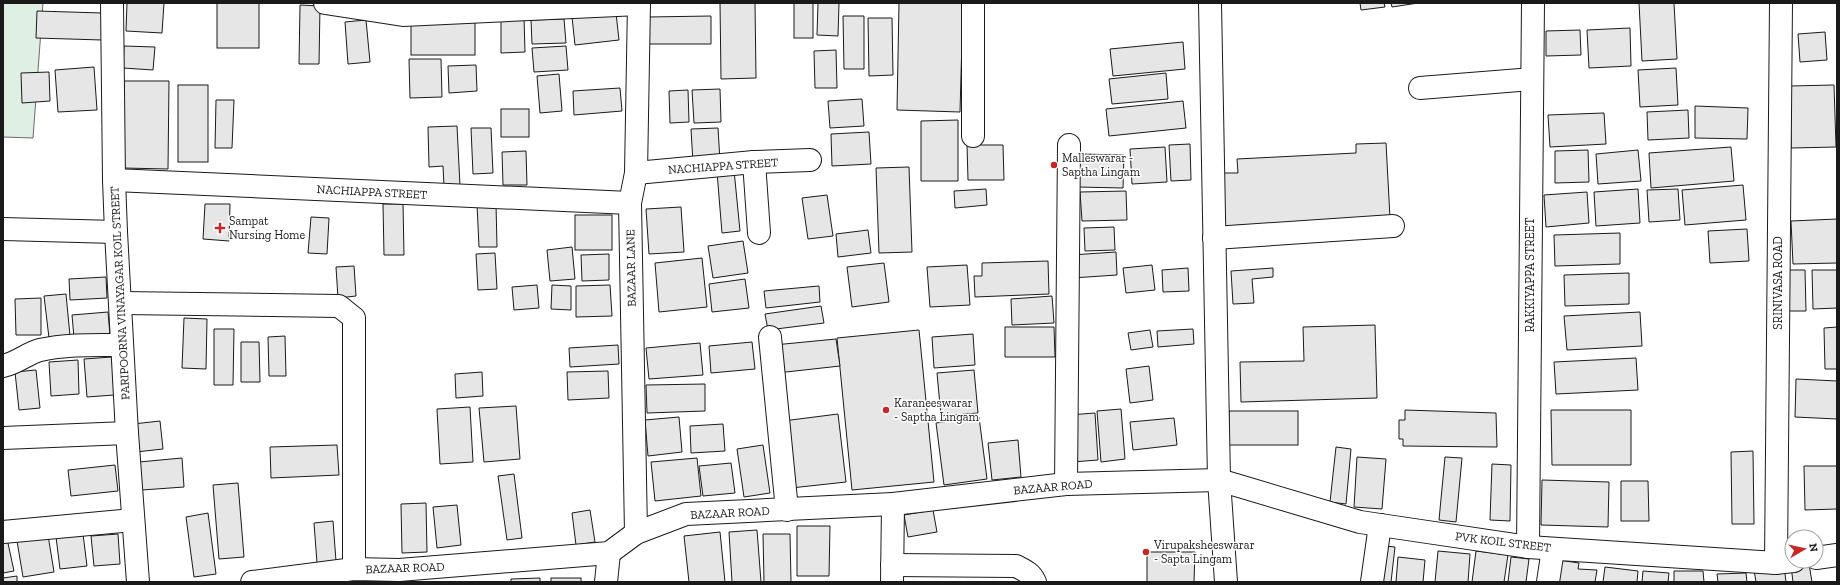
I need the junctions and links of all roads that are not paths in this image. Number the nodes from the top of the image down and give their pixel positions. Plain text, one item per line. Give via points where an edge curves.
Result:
1 (112, 3) edge
2 (325, 3) edge
3 (973, 3) edge
4 (1210, 3) edge
5 (1533, 3) edge
6 (1780, 3) edge
7 (639, 4) edge
8 (403, 9) edge
9 (1532, 80) junction
10 (1420, 88) dead end
11 (973, 136) dead end
12 (1069, 145) dead end
13 (810, 160) dead end
14 (754, 162) junction
15 (636, 173) junction
16 (114, 180) junction
17 (630, 203) junction
18 (1393, 226) dead end
19 (3, 229) edge
20 (116, 232) junction
21 (759, 233) dead end
22 (1214, 238) junction
23 (121, 303) junction
24 (770, 337) dead end
25 (122, 345) junction
26 (3, 366) edge
27 (127, 433) junction
28 (3, 438) edge
29 (1219, 480) junction
30 (1066, 484) junction
31 (893, 504) junction
32 (787, 510) junction
33 (133, 520) junction
34 (1380, 525) junction
35 (1785, 529) edge
36 (3, 532) edge
37 (636, 533) junction
38 (1528, 547) junction
39 (1553, 549) junction
40 (609, 553) junction
41 (1837, 555) edge
42 (1824, 557) edge
43 (1784, 562) edge
44 (354, 569) junction
45 (892, 573) edge
46 (399, 576) edge
47 (310, 578) edge
48 (138, 582) edge
49 (252, 582) edge
50 (606, 582) edge
51 (1035, 582) edge
52 (1226, 582) edge
53 (1372, 582) edge
54 (1548, 582) edge

1 - 16 street, PARIPOORNA VINAYAGAR KOIL STREET
2 - 8 street
3 - 11 street
4 - 22 street
5 - 9 street, RAKKIYAPPA STREET
6 - 35 street, SRINIVASA ROAD
7 - 8 street
7 - 15 street, BAZAAR LANE
9 - 10 street
9 - 38 street, RAKKIYAPPA STREET
12 - 30 street
13 - 14 street, NACHIAPPA STREET
14 - 15 street, NACHIAPPA STREET
14 - 21 street
15 - 17 street, BAZAAR LANE
16 - 17 street, NACHIAPPA STREET
16 - 20 street, PARIPOORNA VINAYAGAR KOIL STREET
17 - 37 street, BAZAAR LANE
18 - 22 street
19 - 20 street
20 - 23 street, PARIPOORNA VINAYAGAR KOIL STREET
22 - 29 street
23 - 25 street, PARIPOORNA VINAYAGAR KOIL STREET
23 - 44 street via 339,306 354,318
24 - 32 street
25 - 26 street via 66,346 38,351
25 - 27 street, PARIPOORNA VINAYAGAR KOIL STREET
27 - 28 street
27 - 33 street, PARIPOORNA VINAYAGAR KOIL STREET
29 - 30 street, BAZAAR ROAD
29 - 34 street, PVK KOIL STREET via 1360,522
29 - 52 street
30 - 31 street, BAZAAR ROAD
31 - 32 street, BAZAAR ROAD
31 - 45 street
32 - 37 street, BAZAAR ROAD via 686,514
33 - 36 street
33 - 48 street, PARIPOORNA VINAYAGAR KOIL STREET
34 - 38 street, PVK KOIL STREET
34 - 53 street
37 - 40 street, BAZAAR ROAD
38 - 39 street, PVK KOIL STREET
39 - 43 street, PVK KOIL STREET
39 - 54 street
40 - 46 street, BAZAAR ROAD
40 - 50 street
41 - 42 street
44 - 46 street, BAZAAR ROAD
44 - 47 street, BAZAAR ROAD
45 - 51 street via 1016,566 1025,570
47 - 49 street, BAZAAR ROAD

